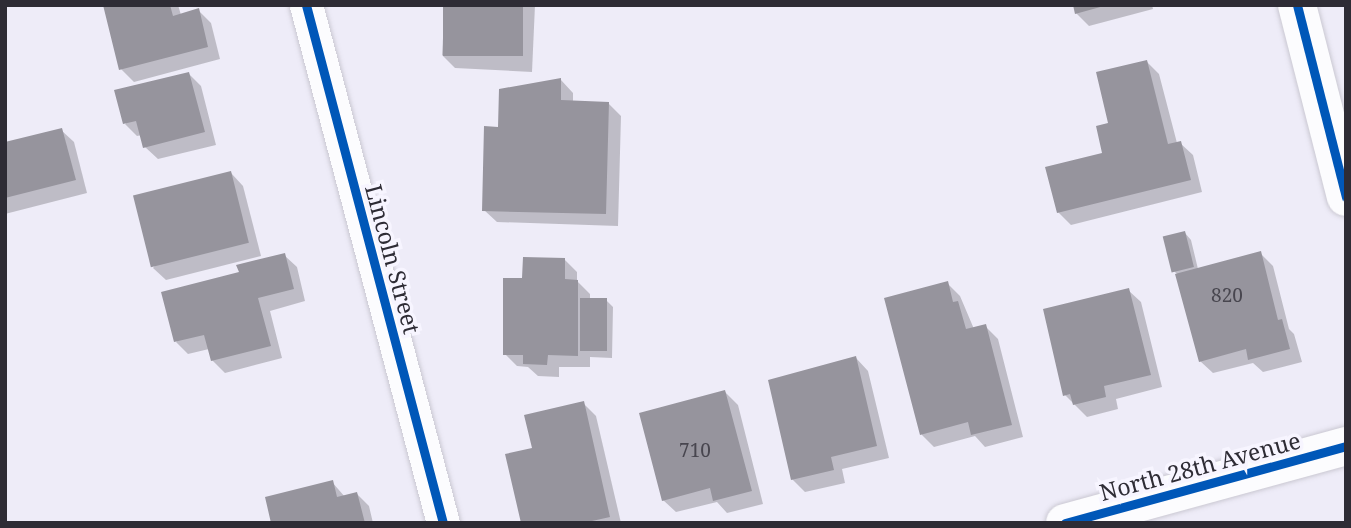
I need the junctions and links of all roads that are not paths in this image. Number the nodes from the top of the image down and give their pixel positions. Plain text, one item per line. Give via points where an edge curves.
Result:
1 (306, 5) edge
2 (1297, 5) edge
3 (1346, 197) edge
4 (1346, 446) edge
5 (443, 523) edge
6 (1065, 523) edge

1 - 5 street, Lincoln Street
2 - 3 street
4 - 6 street, North 28th Avenue

